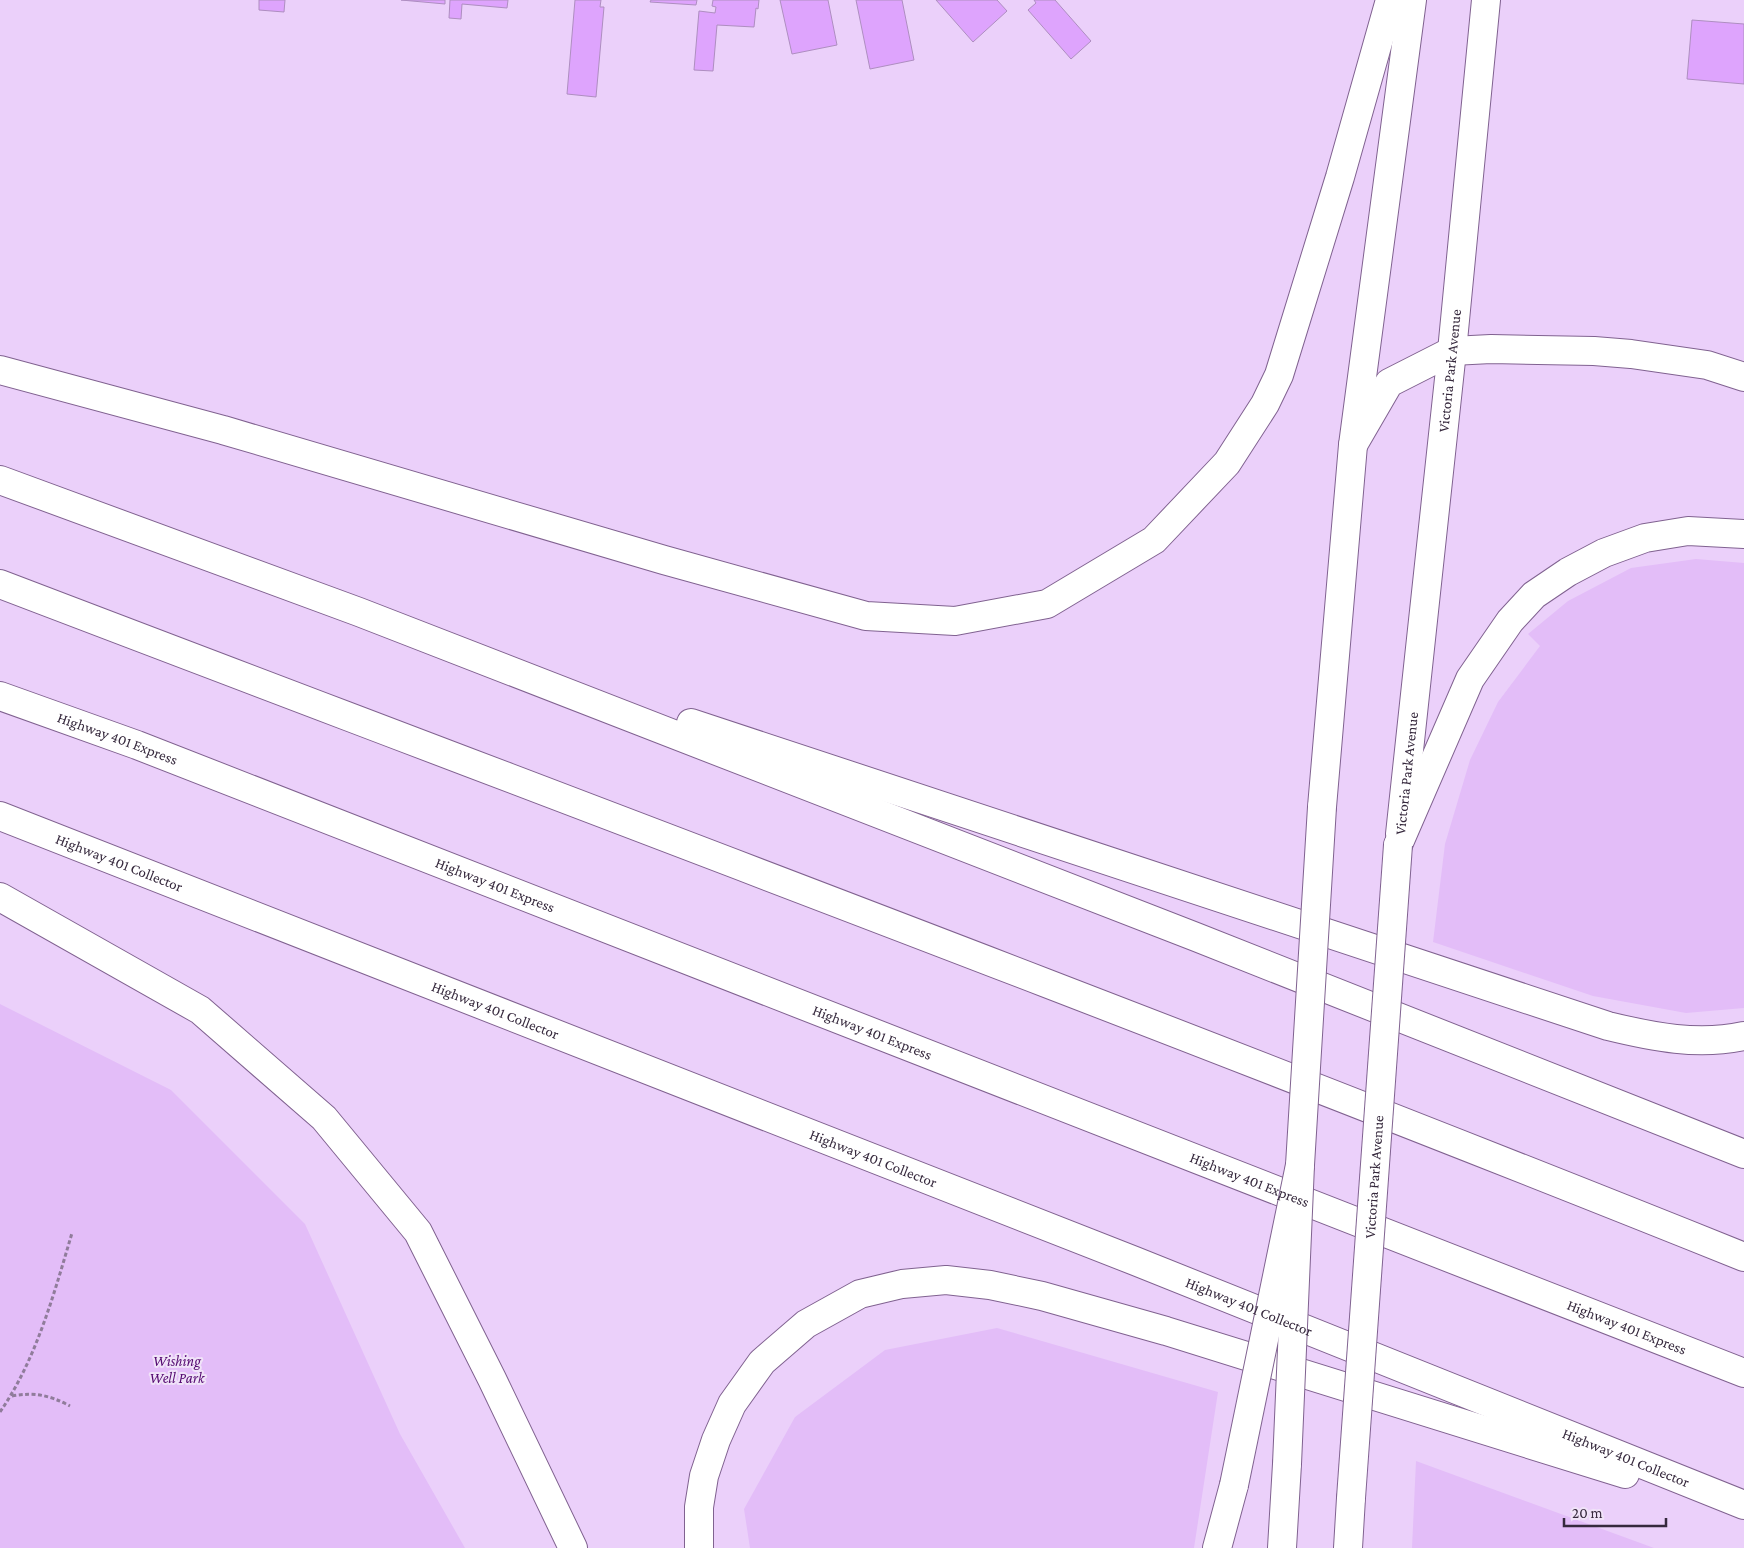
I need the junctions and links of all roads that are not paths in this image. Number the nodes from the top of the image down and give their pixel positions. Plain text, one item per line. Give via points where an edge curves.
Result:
1 (1390, 0) edge
2 (1412, 0) edge
3 (1486, 0) edge
4 (1452, 351) junction
5 (0, 370) edge
6 (1744, 378) edge
7 (1353, 444) junction
8 (0, 480) edge
9 (1744, 534) edge
10 (0, 584) edge
11 (359, 612) junction
12 (0, 696) edge
13 (0, 816) edge
14 (1398, 845) junction
15 (0, 897) edge
16 (1744, 1036) edge
17 (1744, 1154) edge
18 (1300, 1165) junction
19 (1744, 1257) edge
20 (1744, 1373) edge
21 (1744, 1504) edge
22 (1744, 1512) edge
23 (573, 1548) edge
24 (698, 1548) edge
25 (1217, 1548) edge
26 (1282, 1548) edge
27 (1348, 1548) edge

1 - 5 main road via 1329,214 1279,375 1265,404 1227,463 1154,540 1047,604 956,621 866,616 223,430
2 - 7 main road
3 - 4 main road, Victoria Park Avenue
4 - 6 main road via 1631,354 1707,365
4 - 7 main road via 1389,383
4 - 14 main road, Victoria Park Avenue
7 - 18 main road, bridge via 1322,807
8 - 11 main road
9 - 14 main road via 1688,531 1645,538 1604,553 1534,595 1510,621 1470,679
10 - 19 main road via 1169,1031
11 - 16 main road via 1608,1026 1653,1037 1700,1042
11 - 17 main road via 1187,933
12 - 20 main road, Highway 401 Express via 146,749
13 - 21 main road, Highway 401 Collector via 1136,1261
14 - 27 main road, Victoria Park Avenue, bridge
15 - 23 main road via 200,1010 324,1118 418,1232
18 - 25 main road, bridge via 1234,1485
18 - 26 main road, bridge
22 - 24 main road via 1166,1331 1042,1296 946,1280 902,1284 860,1294 806,1324 762,1362 732,1404 716,1440 699,1507

